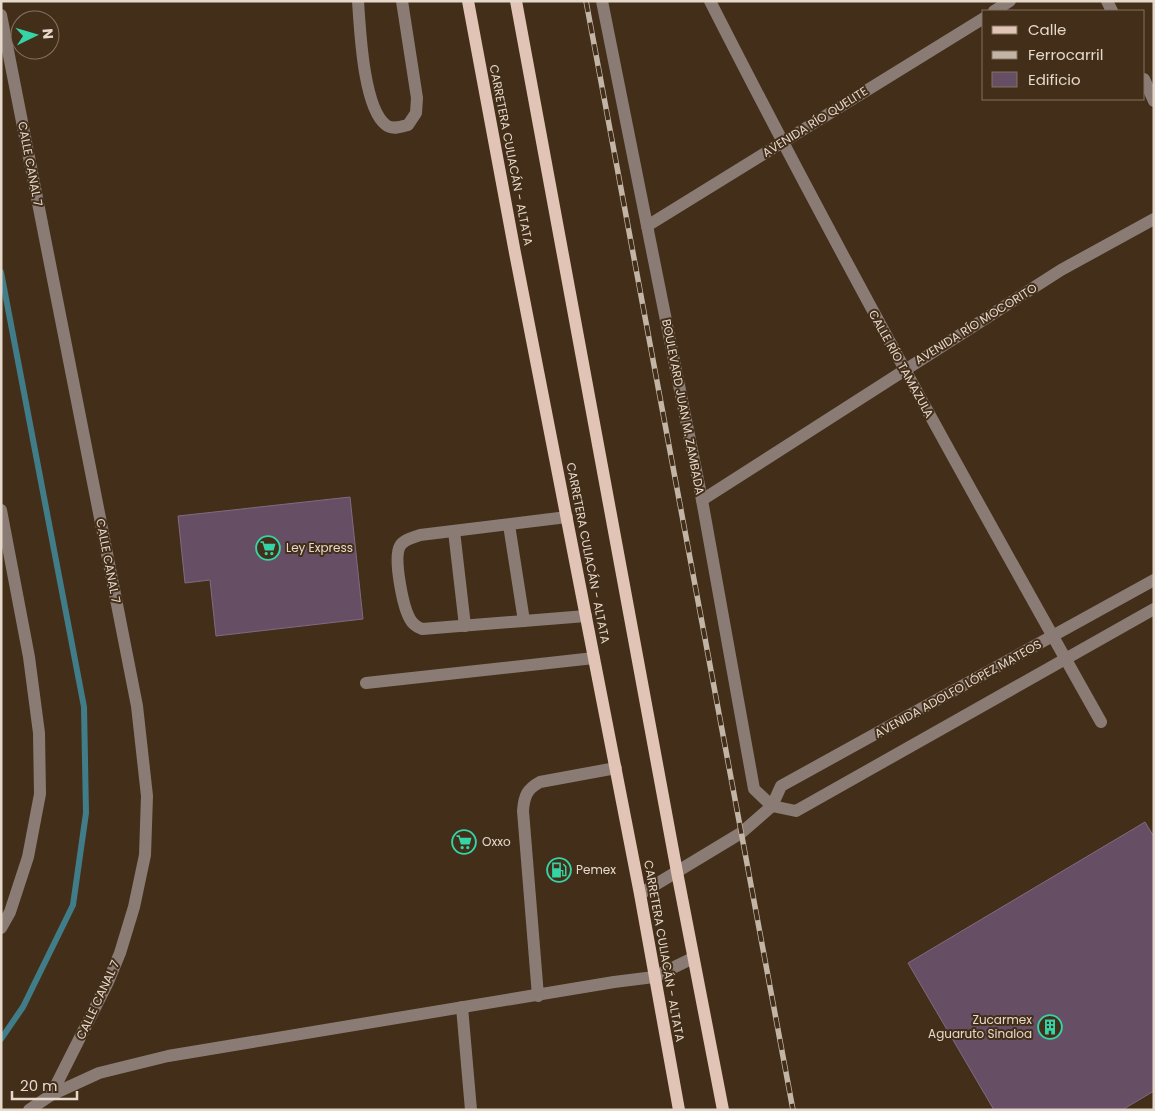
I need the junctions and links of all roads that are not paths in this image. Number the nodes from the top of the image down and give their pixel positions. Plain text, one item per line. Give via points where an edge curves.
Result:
1 (358, 1) edge
2 (402, 1) edge
3 (468, 1) edge
4 (516, 1) edge
5 (602, 1) edge
6 (710, 1) edge
7 (1010, 1) edge
8 (996, 10) edge
9 (1, 15) edge
10 (982, 19) edge
11 (1145, 81) edge
12 (1154, 101) edge
13 (782, 142) junction
14 (1154, 219) edge
15 (647, 226) junction
16 (904, 370) junction
17 (702, 500) junction
18 (1, 510) edge
19 (567, 517) junction
20 (509, 525) junction
21 (454, 532) junction
22 (1154, 580) edge
23 (1154, 609) edge
24 (586, 616) junction
25 (524, 621) junction
26 (465, 626) junction
27 (1054, 636) junction
28 (594, 658) junction
29 (1065, 658) junction
30 (366, 683) dead end
31 (1101, 722) dead end
32 (616, 768) junction
33 (772, 806) junction
34 (677, 872) junction
35 (640, 894) junction
36 (1, 928) edge
37 (693, 958) junction
38 (654, 977) junction
39 (538, 996) junction
40 (462, 1007) junction
41 (51, 1095) junction
42 (29, 1110) edge
43 (471, 1110) edge
44 (679, 1110) edge
45 (723, 1110) edge

1 - 2 street via 363,59 372,105 386,125 395,128 408,125 416,113 417,98
3 - 19 main road, CARRETERA CULIACÁN - ALTATA
4 - 34 main road
5 - 15 street, BOULEVARD JUAN M. ZAMBADA
6 - 13 street, CALLE RÍO TAMAZULA
7 - 8 street
9 - 41 street, CALLE CANAL 7 via 137,706 147,796 145,855 120,953
10 - 13 street, AVENIDA RÍO QUELITE
11 - 12 street
13 - 15 street, AVENIDA RÍO QUELITE
13 - 16 street, CALLE RÍO TAMAZULA
14 - 16 street, AVENIDA RÍO MOCORITO via 1061,270
15 - 17 street, BOULEVARD JUAN M. ZAMBADA
16 - 17 street, AVENIDA RÍO MOCORITO
16 - 27 street, CALLE RÍO TAMAZULA
17 - 33 street, BOULEVARD JUAN M. ZAMBADA via 754,789
18 - 36 street via 29,657 39,733 40,794 28,857 10,912
19 - 20 street
19 - 24 main road, CARRETERA CULIACÁN - ALTATA
20 - 21 street
20 - 25 street
21 - 26 street
21 - 26 street via 420,535 407,540 400,545 397,556 402,597 415,626 422,629
22 - 27 street, AVENIDA ADOLFO LÓPEZ MATEOS
23 - 29 street, AVENIDA ADOLFO LÓPEZ MATEOS
24 - 25 street
24 - 28 main road, CARRETERA CULIACÁN - ALTATA
25 - 26 street
27 - 29 street, CALLE RÍO TAMAZULA
27 - 33 street, AVENIDA ADOLFO LÓPEZ MATEOS via 781,786
28 - 30 street
28 - 32 main road, CARRETERA CULIACÁN - ALTATA
29 - 31 street, CALLE RÍO TAMAZULA
29 - 33 street, AVENIDA ADOLFO LÓPEZ MATEOS via 796,811
32 - 35 main road, CARRETERA CULIACÁN - ALTATA
32 - 39 street via 540,782 530,788 524,799
33 - 34 street, AVENIDA ADOLFO LÓPEZ MATEOS via 741,833
34 - 35 street, AVENIDA ADOLFO LÓPEZ MATEOS
34 - 37 main road
35 - 38 main road, CARRETERA CULIACÁN - ALTATA
37 - 38 street
37 - 45 main road
38 - 39 street
38 - 44 main road, CARRETERA CULIACÁN - ALTATA
39 - 40 street
40 - 41 street via 168,1056 98,1073
40 - 43 street
41 - 42 street

